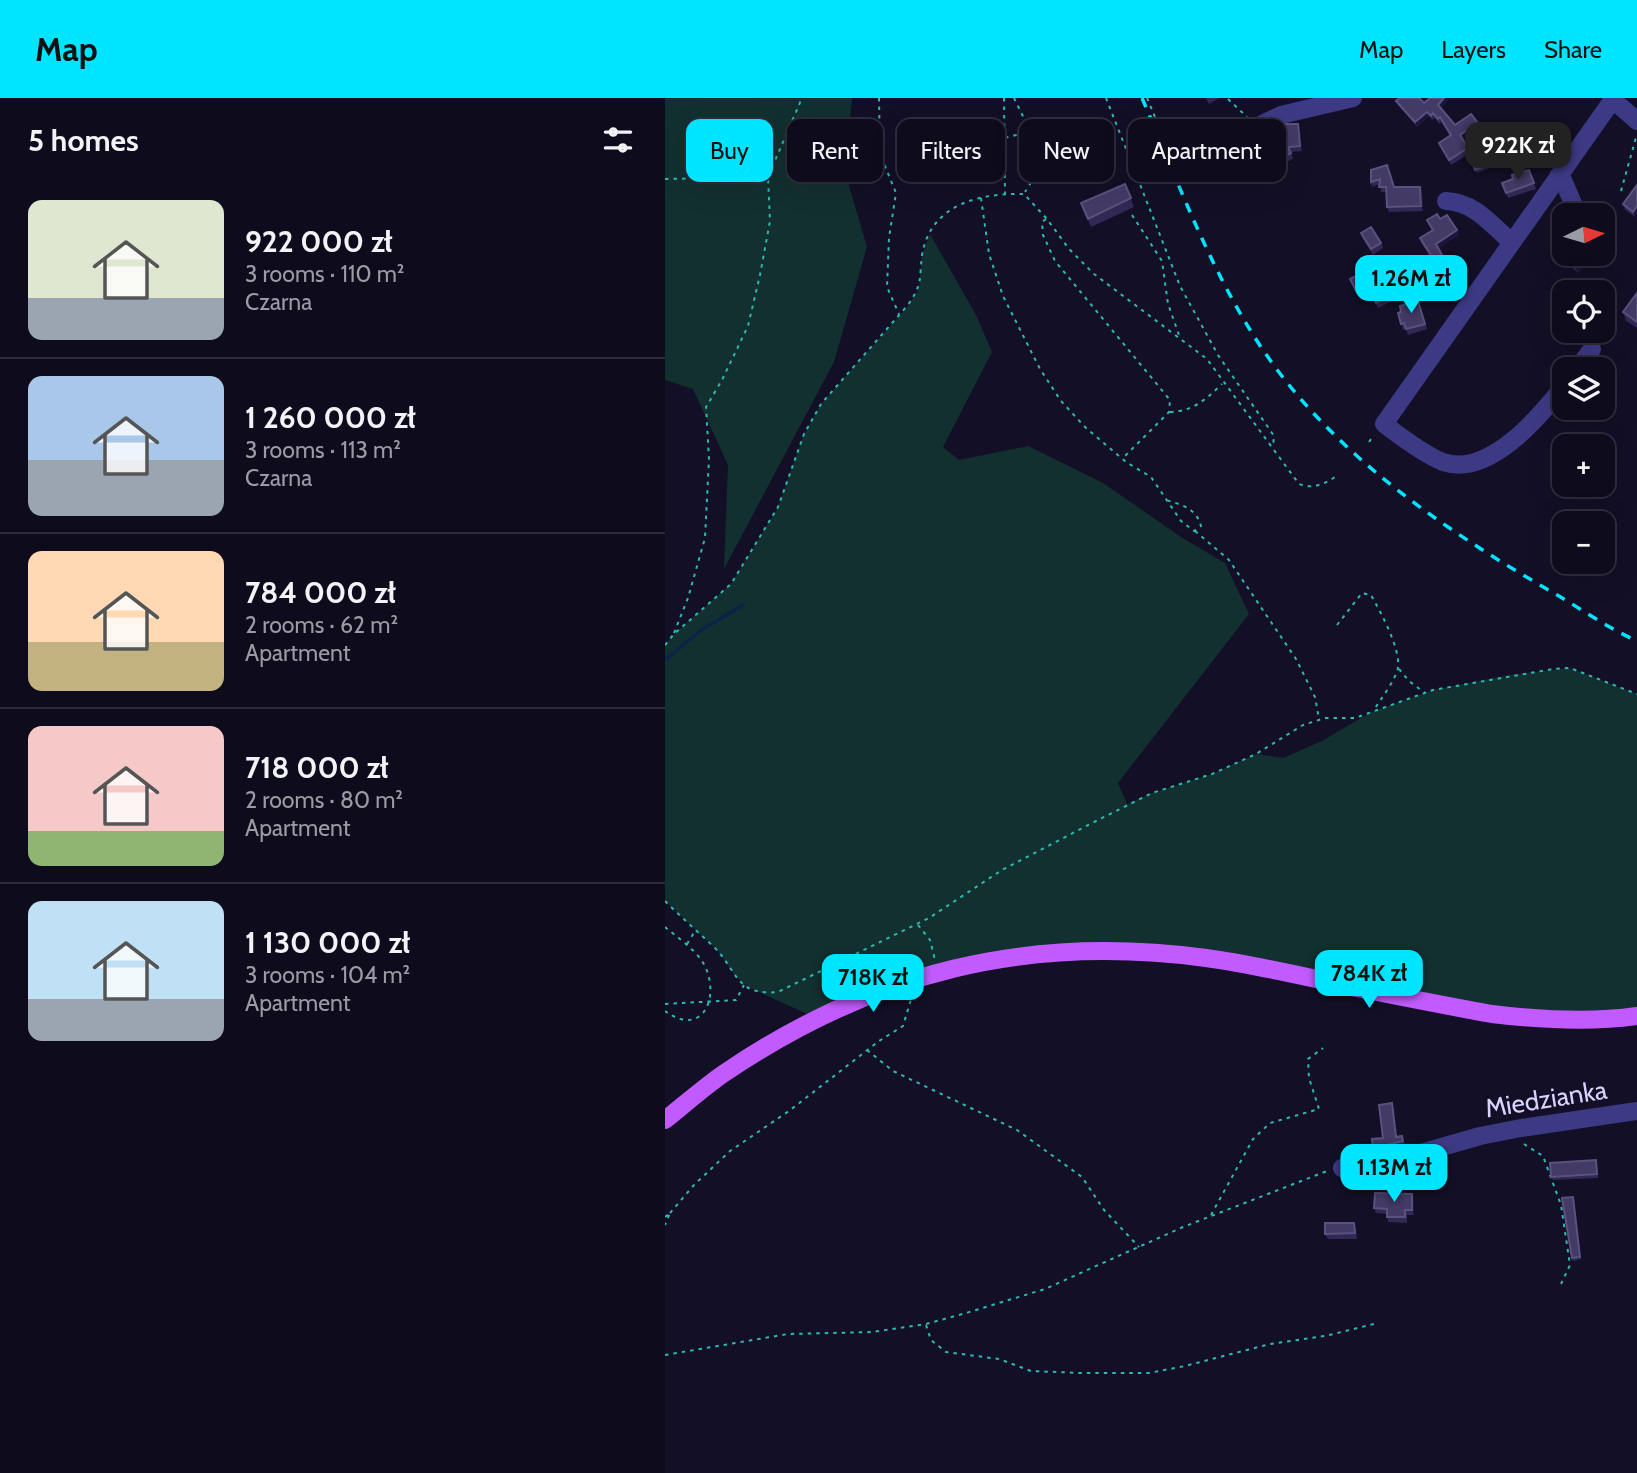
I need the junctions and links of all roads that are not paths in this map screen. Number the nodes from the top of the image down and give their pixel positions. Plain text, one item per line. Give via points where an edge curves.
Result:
1 (1353, 98) edge
2 (1613, 99) edge
3 (1273, 119) edge
4 (1637, 121) edge
5 (1505, 148) dead end
6 (1563, 169) junction
7 (1446, 201) dead end
8 (1573, 203) edge
9 (1511, 242) junction
10 (1592, 349) dead end
11 (1586, 357) edge
12 (1552, 402) edge
13 (1637, 1016) edge
14 (1637, 1111) edge
15 (665, 1120) edge
16 (1342, 1168) road end

1 - 3 street
2 - 4 street
2 - 6 street
5 - 6 street via 1561,157
6 - 8 street
6 - 9 street
7 - 9 street via 1470,206
9 - 12 street via 1384,424 1442,461 1458,465 1472,463 1506,445
10 - 11 street
13 - 15 main road via 1554,1020 1492,1014 1258,967 1155,953 1039,954 937,972 855,1000 772,1042
14 - 16 street, Miedzianka via 1521,1128 1393,1161

